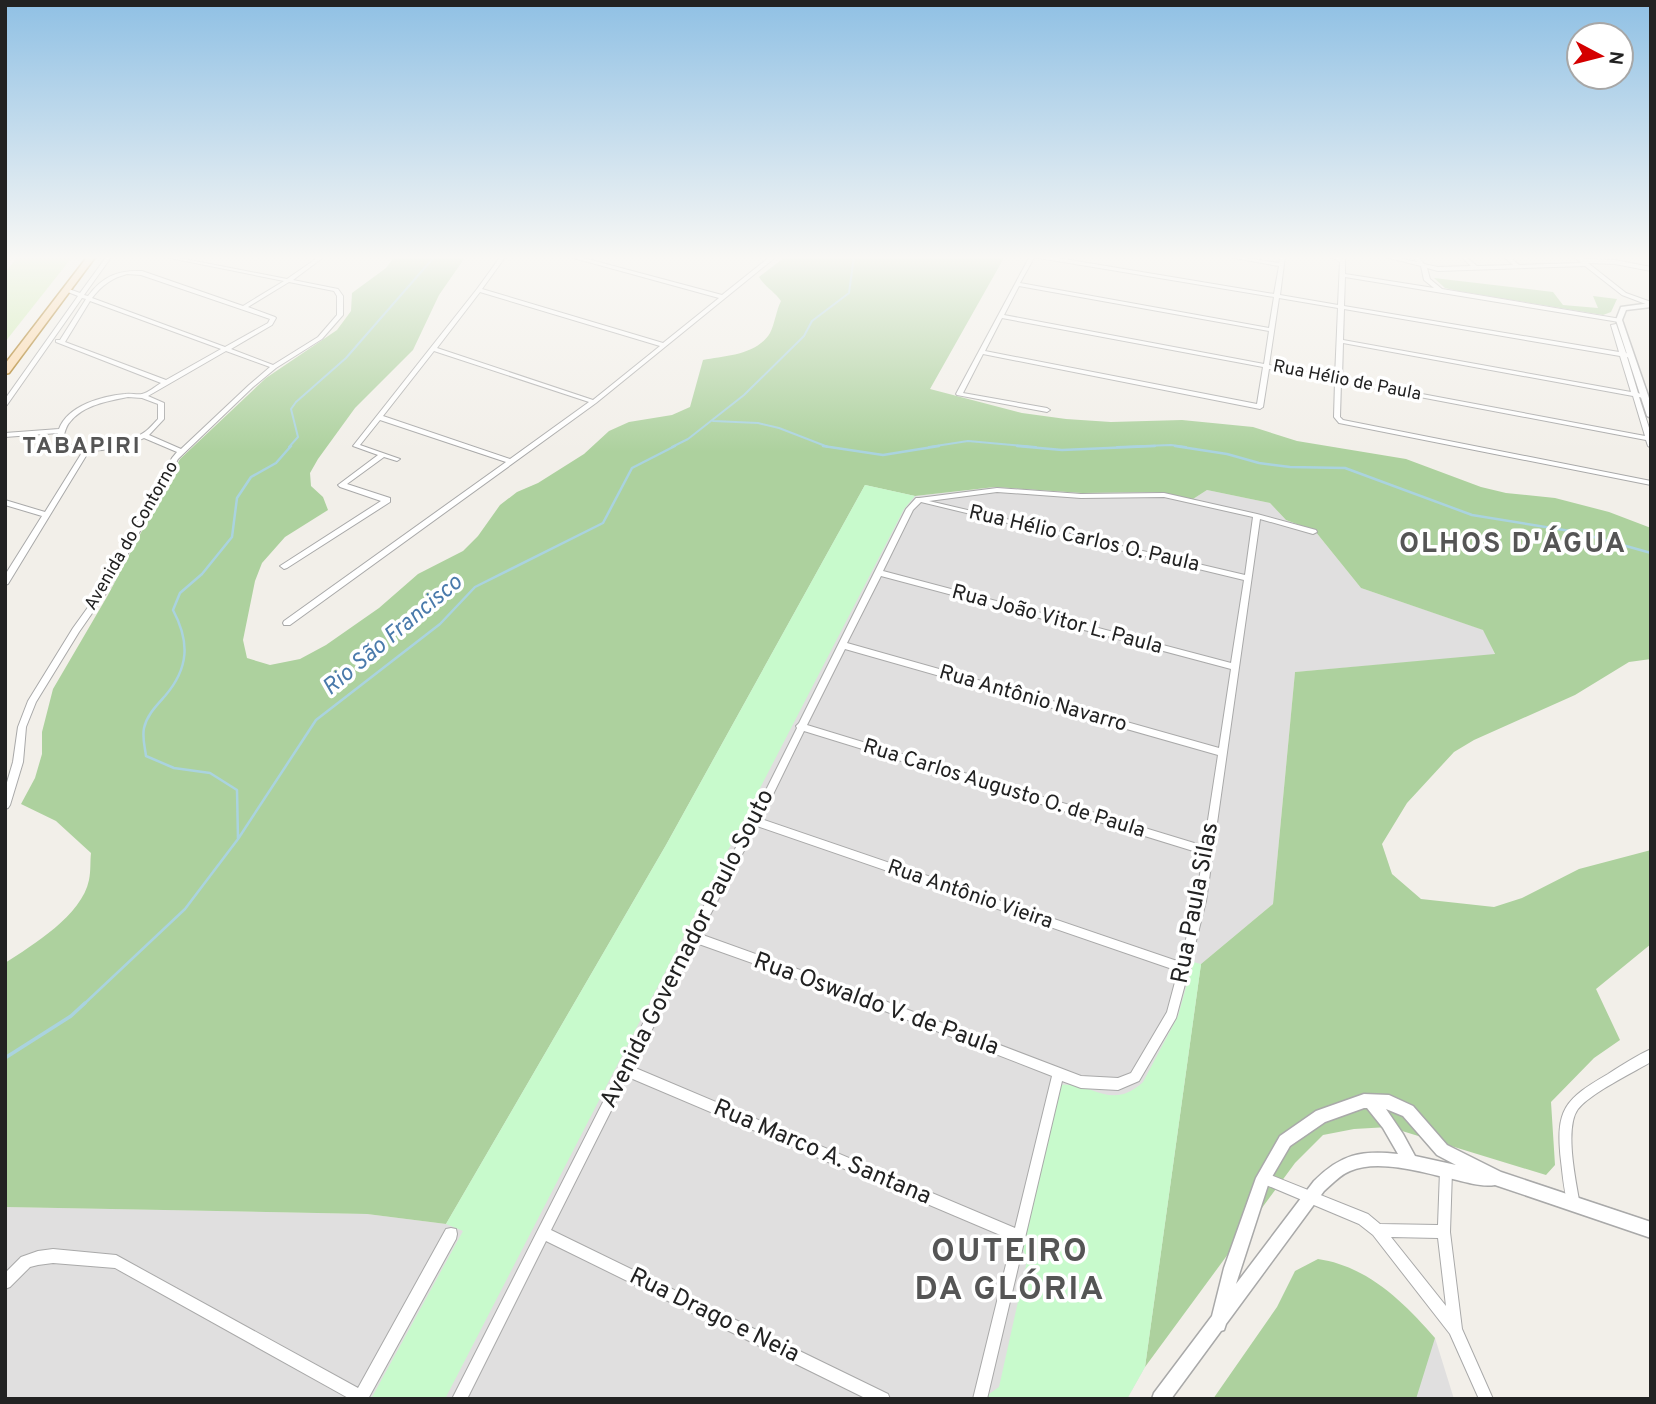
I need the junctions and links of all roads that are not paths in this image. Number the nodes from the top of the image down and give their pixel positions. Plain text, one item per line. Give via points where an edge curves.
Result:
1 (42, 322) edge
2 (63, 322) edge
3 (75, 322) edge
4 (150, 322) edge
5 (272, 322) edge
6 (335, 322) edge
7 (455, 322) edge
8 (584, 322) edge
9 (692, 322) edge
10 (998, 322) edge
11 (1030, 322) edge
12 (1225, 322) edge
13 (1273, 322) edge
14 (1341, 322) edge
15 (1432, 322) edge
16 (1617, 322) edge
17 (1272, 330) junction
18 (51, 339) junction
19 (1339, 341) junction
20 (62, 342) junction
21 (663, 345) junction
22 (434, 349) junction
23 (226, 350) junction
24 (982, 352) junction
25 (1627, 355) junction
26 (1266, 366) junction
27 (274, 367) junction
28 (5, 371) edge
29 (1337, 380) junction
30 (167, 383) junction
31 (1639, 395) junction
32 (144, 396) junction
33 (594, 402) junction
34 (5, 404) edge
35 (1047, 410) dead end
36 (1651, 416) edge
37 (379, 417) junction
38 (59, 431) junction
39 (5, 435) edge
40 (144, 435) junction
41 (1650, 441) edge
42 (86, 451) junction
43 (181, 451) junction
44 (382, 455) junction
45 (397, 460) dead end
46 (512, 462) junction
47 (1651, 483) edge
48 (919, 500) junction
49 (5, 502) edge
50 (46, 514) junction
51 (1257, 516) junction
52 (1314, 532) dead end
53 (284, 566) dead end
54 (879, 573) junction
55 (1248, 578) junction
56 (5, 582) edge
57 (287, 623) dead end
58 (843, 645) junction
59 (1236, 667) junction
60 (800, 726) junction
61 (1223, 753) junction
62 (5, 805) edge
63 (755, 821) junction
64 (1208, 851) junction
65 (693, 937) junction
66 (1186, 970) junction
67 (1651, 1055) edge
68 (626, 1070) junction
69 (1058, 1074) junction
70 (1370, 1101) junction
71 (1411, 1164) junction
72 (1446, 1171) junction
73 (1263, 1178) junction
74 (1498, 1179) junction
75 (1309, 1199) junction
76 (1575, 1206) junction
77 (1378, 1230) junction
78 (1651, 1230) edge
79 (1444, 1232) junction
80 (544, 1233) junction
81 (451, 1234) dead end
82 (1018, 1237) junction
83 (5, 1282) edge
84 (1218, 1324) junction
85 (1455, 1329) junction
86 (360, 1398) edge
87 (459, 1399) edge
88 (883, 1399) edge
89 (980, 1399) edge
90 (1160, 1399) edge
91 (1486, 1399) edge

1 - 28 main road
2 - 18 street
3 - 20 street
4 - 23 street
5 - 23 street
6 - 27 street, Avenida do Contorno via 320,338
7 - 22 street
8 - 21 street
9 - 21 street
10 - 24 street
11 - 26 street, Rua Hélio de Paula
12 - 17 street
13 - 17 street
14 - 19 street
15 - 25 street
16 - 25 street
17 - 26 street
18 - 20 street
18 - 34 street
19 - 29 street
19 - 31 street, Rua Hélio de Paula
20 - 30 street
21 - 33 street
22 - 33 street
22 - 37 street
23 - 27 street
23 - 30 street
24 - 26 street via 1260,407
24 - 35 street via 959,394
25 - 31 street
26 - 29 street, Rua Hélio de Paula
27 - 43 street, Avenida do Contorno
29 - 41 street, Rua Hélio de Paula
29 - 47 street via 1337,417 1341,422
30 - 32 street
31 - 36 street
31 - 41 street
32 - 38 street via 92,404
32 - 40 street via 161,403 164,410
33 - 46 street
37 - 44 street via 356,446
37 - 46 street
38 - 39 street
38 - 42 street via 64,445
40 - 42 street via 116,447
40 - 43 street
42 - 50 street
43 - 62 street, Avenida do Contorno via 166,471 107,586 32,701
44 - 45 street
44 - 53 street via 342,485 387,500
46 - 57 street
48 - 51 street via 997,490 1152,495
48 - 54 street, Avenida Governador Paulo Souto via 910,509
48 - 55 street, Rua Hélio Carlos O. Paula
49 - 50 street
50 - 56 street
51 - 52 street
51 - 55 street, Rua Paula Silas
54 - 58 street, Avenida Governador Paulo Souto
54 - 59 street, Rua João Vitor L. Paula
55 - 59 street, Rua Paula Silas
58 - 60 street, Avenida Governador Paulo Souto
58 - 61 street, Rua Antônio Navarro
59 - 61 street, Rua Paula Silas
60 - 63 street, Avenida Governador Paulo Souto
60 - 64 street, Rua Carlos Augusto O. de Paula
61 - 64 street, Rua Paula Silas
63 - 65 street, Avenida Governador Paulo Souto
63 - 66 street, Rua Antônio Vieira
64 - 66 street, Rua Paula Silas
65 - 68 street, Avenida Governador Paulo Souto
65 - 69 street, Rua Oswaldo V. de Paula
66 - 69 street, Rua Paula Silas via 1172,1014 1135,1077 1118,1084 1097,1084
67 - 76 street via 1572,1106 1566,1121 1567,1159
68 - 80 street, Avenida Governador Paulo Souto
68 - 82 street, Rua Marco A. Santana
69 - 82 street
70 - 71 street via 1388,1120
70 - 73 street via 1321,1116 1285,1141
70 - 74 street via 1389,1102 1408,1111 1442,1150
71 - 72 street
71 - 75 street via 1371,1159 1350,1163 1332,1174
72 - 74 street
72 - 79 street
73 - 75 street
73 - 84 street
74 - 76 street
75 - 77 street via 1363,1219
75 - 84 street
76 - 78 street
77 - 79 street
77 - 85 street
79 - 85 street
80 - 87 street, Avenida Governador Paulo Souto
80 - 88 street, Rua Drago e Neia
81 - 86 street
82 - 89 street
83 - 86 street via 26,1262 53,1256 116,1262
84 - 90 street
85 - 91 street

